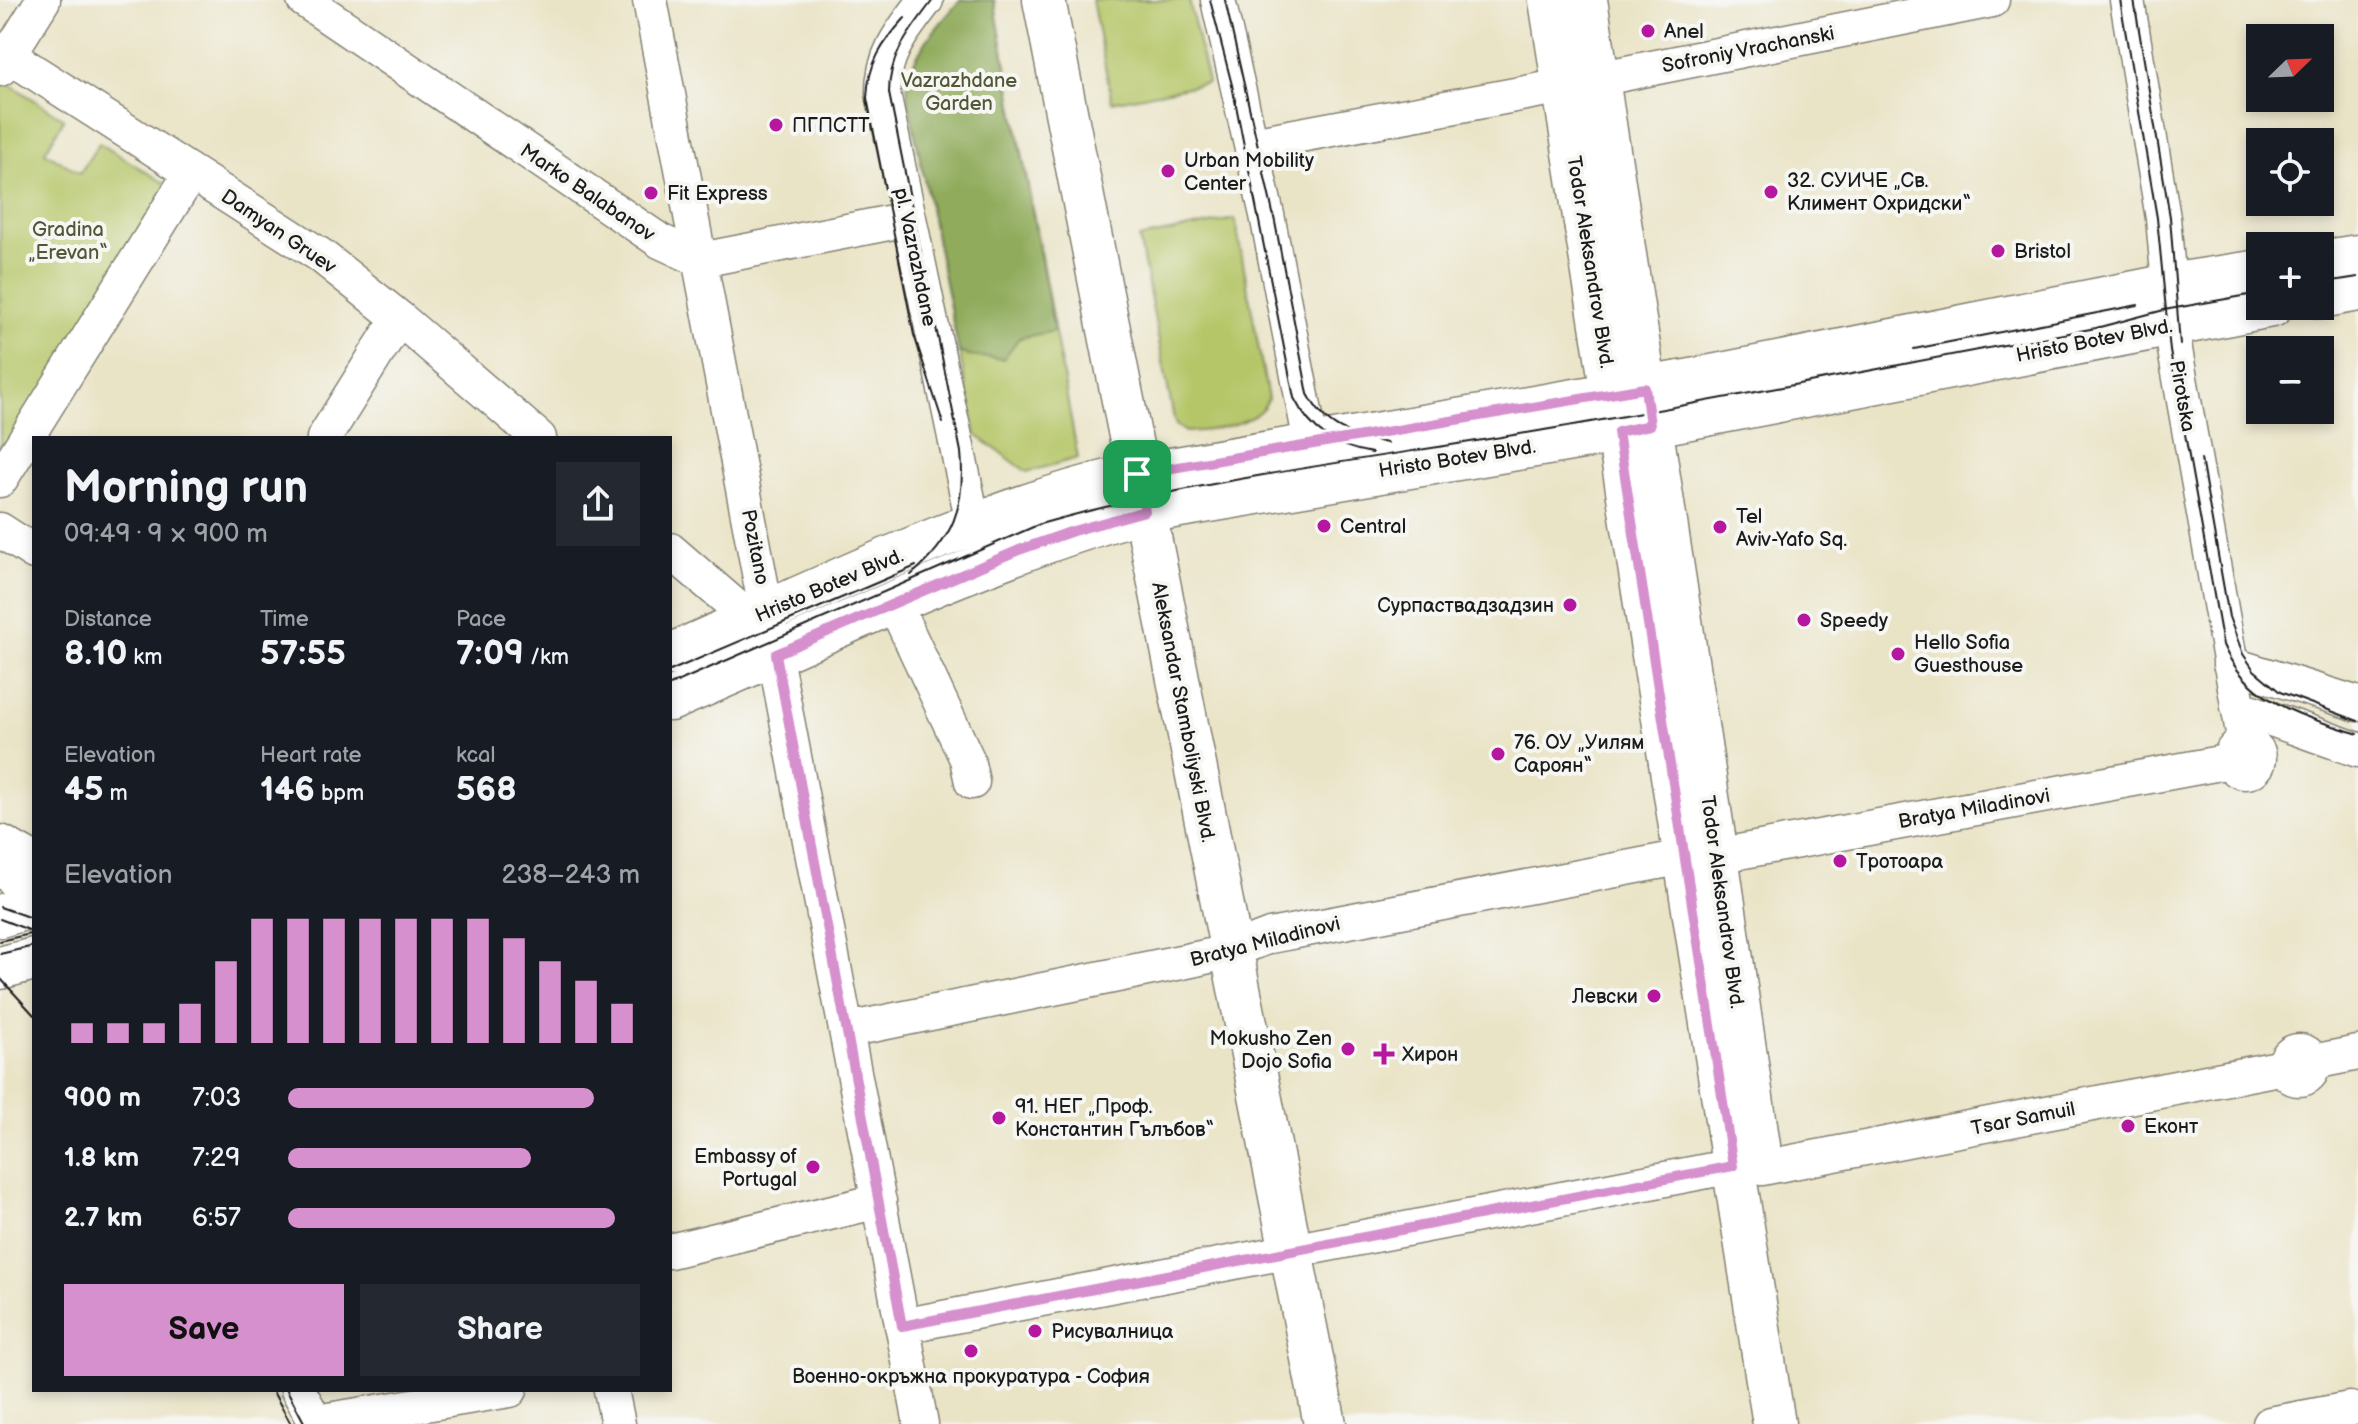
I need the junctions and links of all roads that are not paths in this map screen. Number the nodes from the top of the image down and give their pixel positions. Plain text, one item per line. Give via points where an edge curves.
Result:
1 (43, 0) edge
2 (304, 0) edge
3 (650, 0) edge
4 (926, 0) edge
5 (1044, 0) edge
6 (1218, 0) edge
7 (1550, 0) edge
8 (1586, 0) edge
9 (1992, 0) edge
10 (2127, 0) edge
11 (3, 58) edge
12 (1580, 82) junction
13 (1252, 144) junction
14 (191, 173) junction
15 (908, 219) junction
16 (2358, 256) edge
17 (701, 260) junction
18 (2334, 260) edge
19 (2246, 276) edge
20 (2358, 290) edge
21 (2334, 294) edge
22 (2170, 305) junction
23 (2246, 306) edge
24 (399, 318) junction
25 (1631, 410) junction
26 (325, 436) edge
27 (537, 436) edge
28 (1314, 463) junction
29 (0, 480) edge
30 (1141, 493) junction
31 (973, 523) junction
32 (0, 530) edge
33 (32, 551) edge
34 (672, 551) edge
35 (894, 603) junction
36 (759, 615) junction
37 (672, 654) edge
38 (776, 654) junction
39 (2230, 664) junction
40 (672, 699) edge
41 (2358, 704) edge
42 (2238, 707) junction
43 (2358, 750) edge
44 (2238, 752) joint
45 (972, 782) dead end
46 (0, 846) edge
47 (1700, 856) junction
48 (0, 859) edge
49 (32, 864) edge
50 (25, 910) edge
51 (1231, 951) junction
52 (32, 959) edge
53 (0, 967) edge
54 (847, 1030) junction
55 (2358, 1053) edge
56 (1748, 1167) junction
57 (879, 1201) junction
58 (672, 1251) edge
59 (1291, 1252) junction
60 (902, 1326) junction
61 (299, 1392) edge
62 (498, 1392) edge
63 (611, 1392) edge
64 (2355, 1408) edge
65 (316, 1423) edge
66 (618, 1424) edge
67 (921, 1424) edge
68 (1325, 1424) edge
69 (1774, 1424) edge
70 (1803, 1424) edge
71 (2270, 1424) edge

1 - 11 street
2 - 17 street, Marko Balabanov via 660,241
3 - 17 street, Pozitano
4 - 15 street, pl. Vazrazhdane via 897,38 883,81
5 - 30 main road, Aleksandar Stamboliyski Blvd.
6 - 13 street
7 - 12 main road, Todor Aleksandrov Blvd.
8 - 12 main road, Todor Aleksandrov Blvd.
9 - 12 street, Sofroniy Vrachanski
10 - 22 street, Pirotska via 2163,218
11 - 14 street, Damyan Gruev
12 - 13 street, Sofroniy Vrachanski
12 - 25 main road, Todor Aleksandrov Blvd.
13 - 28 street
14 - 24 street, Damyan Gruev via 320,255
14 - 29 street
15 - 17 street
15 - 31 street, pl. Vazrazhdane
16 - 18 main road
17 - 36 street, Pozitano
19 - 22 main road, Hristo Botev Blvd.
20 - 21 main road
22 - 23 main road, Hristo Botev Blvd.
22 - 25 main road, Hristo Botev Blvd.
22 - 39 street, Pirotska
24 - 26 street
24 - 27 street, Damyan Gruev
25 - 28 main road, Hristo Botev Blvd.
25 - 47 main road, Todor Aleksandrov Blvd.
28 - 30 main road, Hristo Botev Blvd.
30 - 31 main road, Hristo Botev Blvd. via 1048,497
30 - 35 main road, Hristo Botev Blvd. via 1073,531
30 - 51 main road, Aleksandar Stamboliyski Blvd.
31 - 36 main road, Hristo Botev Blvd.
32 - 33 street
34 - 36 street
35 - 38 main road, Hristo Botev Blvd.
35 - 45 street via 967,759
36 - 37 main road, Hristo Botev Blvd.
36 - 38 street, Pozitano
38 - 40 main road, Hristo Botev Blvd.
38 - 54 street, Pozitano
39 - 41 street
39 - 42 street, Pirotska
42 - 43 street
42 - 44 street, Pirotska
44 - 47 street, Bratya Miladinovi
46 - 49 main road
47 - 51 street, Bratya Miladinovi via 1270,936
47 - 56 main road, Todor Aleksandrov Blvd.
48 - 50 street
51 - 54 street, Bratya Miladinovi
51 - 59 main road, Aleksandar Stamboliyski Blvd.
52 - 53 main road
54 - 57 street, Pozitano
55 - 56 street, Tsar Samuil
56 - 59 street, Tsar Samuil
56 - 69 main road, Todor Aleksandrov Blvd.
56 - 70 main road, Todor Aleksandrov Blvd.
57 - 58 street
57 - 60 street, Pozitano
59 - 60 street, Tsar Samuil
59 - 68 main road, Aleksandar Stamboliyski Blvd.
60 - 67 street, Pozitano
61 - 65 street
62 - 65 street
63 - 66 street
64 - 71 street

